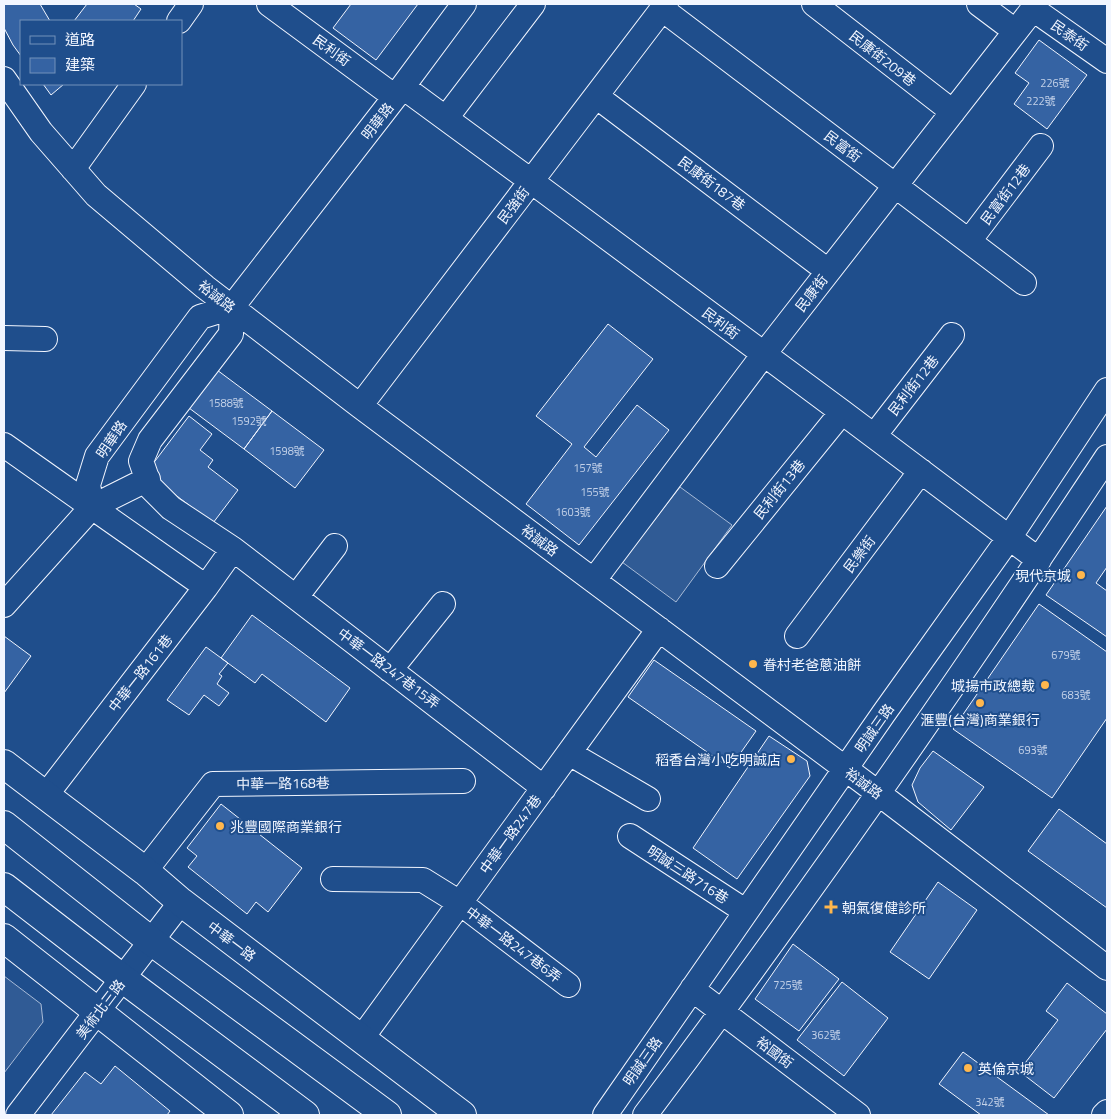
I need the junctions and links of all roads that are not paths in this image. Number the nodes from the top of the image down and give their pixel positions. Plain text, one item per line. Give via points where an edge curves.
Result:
1 (191, 4) edge
2 (269, 4) edge
3 (464, 4) edge
4 (533, 4) edge
5 (814, 4) edge
6 (979, 4) edge
7 (664, 6) edge
8 (1033, 8) joint
9 (180, 20) edge
10 (1015, 32) junction
11 (1104, 52) edge
12 (4, 79) edge
13 (133, 85) edge
14 (399, 92) junction
15 (596, 96) junction
16 (953, 112) junction
17 (446, 118) junction
18 (1041, 146) dead end
19 (74, 169) junction
20 (531, 181) junction
21 (895, 185) junction
22 (969, 241) junction
23 (828, 271) junction
24 (1024, 283) dead end
25 (232, 307) junction
26 (952, 335) dead end
27 (4, 338) edge
28 (45, 339) dead end
29 (764, 354) junction
30 (1107, 390) edge
31 (360, 406) junction
32 (842, 412) junction
33 (874, 436) junction
34 (4, 445) edge
35 (1107, 457) edge
36 (922, 471) junction
37 (148, 479) junction
38 (92, 507) junction
39 (1009, 538) junction
40 (335, 546) dead end
41 (233, 549) junction
42 (1039, 560) junction
43 (716, 566) dead end
44 (594, 580) junction
45 (206, 587) junction
46 (296, 597) junction
47 (443, 604) dead end
48 (4, 605) edge
49 (659, 628) junction
50 (797, 636) dead end
51 (390, 670) junction
52 (569, 753) junction
53 (4, 764) edge
54 (845, 769) junction
55 (464, 781) dead end
56 (544, 788) junction
57 (878, 793) junction
58 (46, 795) junction
59 (648, 798) dead end
60 (4, 825) edge
61 (630, 836) dead end
62 (145, 871) junction
63 (333, 879) dead end
64 (4, 887) edge
65 (181, 902) junction
66 (460, 903) junction
67 (745, 911) junction
68 (4, 938) edge
69 (151, 941) junction
70 (1107, 968) edge
71 (122, 978) junction
72 (568, 985) dead end
73 (692, 989) junction
74 (98, 1011) junction
75 (722, 1012) junction
76 (361, 1039) junction
77 (1107, 1112) edge
78 (18, 1115) edge
79 (230, 1115) edge
80 (305, 1115) edge
81 (387, 1115) edge
82 (462, 1115) edge
83 (605, 1115) edge
84 (645, 1115) edge
85 (858, 1115) edge
86 (1104, 1115) edge

1 - 9 street
2 - 14 street, 民利街
3 - 14 street, 明華路
4 - 17 street
5 - 16 street, 民康街209巷
6 - 10 street
7 - 15 street, 民強街
7 - 21 street, 民富街
8 - 10 street, 民康街
8 - 11 street, 民泰街
10 - 16 street, 民康街
12 - 19 street, 裕誠路 via 41,132
13 - 19 street
14 - 17 street, 民利街
14 - 25 street, 明華路
15 - 20 street, 民強街
15 - 23 street, 民康街187巷
16 - 21 street, 民康街
17 - 20 street, 民利街
18 - 22 street, 民富街12巷
19 - 25 street, 裕誠路 via 96,195
20 - 29 street, 民利街
20 - 31 street, 民強街
21 - 22 street, 民富街
21 - 23 street, 民康街
22 - 24 street, 民富街
23 - 29 street, 民康街
25 - 31 street, 裕誠路
25 - 37 street via 231,334 150,440 141,461
25 - 38 street, 明華路 via 200,317 97,456 88,485
26 - 33 street, 民利街12巷
27 - 28 street
29 - 32 street, 民利街
29 - 44 street, 民康街
30 - 39 street, 明誠三路
31 - 44 street, 裕誠路
32 - 33 street, 民利街
32 - 43 street, 民利街13巷
33 - 36 street, 民利街
34 - 38 street
35 - 42 street
36 - 39 street, 民利街
36 - 50 street, 民樂街
37 - 38 street
37 - 41 street via 150,487 171,508
38 - 45 street
38 - 48 street
39 - 42 street, 民利街
39 - 54 street, 明誠三路
40 - 46 street
41 - 45 street, 中華一路161巷
41 - 46 street, 中華一路247巷15弄
42 - 57 street
44 - 49 street, 裕誠路
45 - 58 street, 中華一路161巷
46 - 51 street, 中華一路247巷15弄
47 - 51 street
49 - 52 street, 中華一路247巷
49 - 54 street, 裕誠路
51 - 56 street, 中華一路247巷15弄
52 - 56 street, 中華一路247巷
52 - 59 street
53 - 58 main road, 中華一路
54 - 57 street, 裕誠路
54 - 67 street, 明誠三路
55 - 62 street, 中華一路168巷 via 213,784
56 - 66 street, 中華一路247巷
57 - 70 street, 裕誠路
57 - 75 street
58 - 62 main road, 中華一路
60 - 69 main road
61 - 67 street, 明誠三路716巷
62 - 65 main road, 中華一路
63 - 66 street, 中華一路247巷6弄 via 422,880
64 - 71 main road
65 - 69 street, 美術北三路
65 - 76 main road, 中華一路
66 - 72 street, 中華一路247巷6弄
66 - 76 street, 中華一路247巷
67 - 73 street, 明誠三路
68 - 74 main road
69 - 71 street, 美術北三路
69 - 81 main road
71 - 74 street, 美術北三路
71 - 80 main road
73 - 75 street, 裕國街
73 - 83 street, 明誠三路
74 - 78 street, 美術北三路
74 - 79 main road
75 - 84 street
75 - 85 street, 裕國街
76 - 82 main road, 中華一路
77 - 86 street

